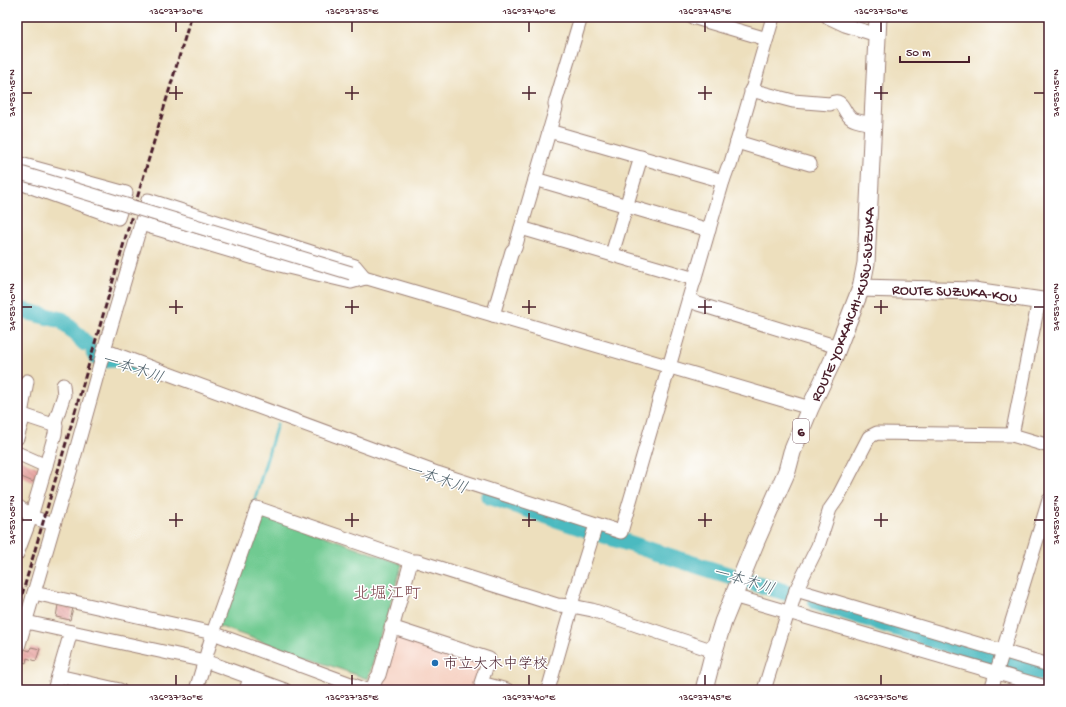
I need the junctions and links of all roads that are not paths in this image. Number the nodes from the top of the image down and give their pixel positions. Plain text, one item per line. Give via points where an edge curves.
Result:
1 (581, 17) edge
2 (692, 17) edge
3 (773, 17) edge
4 (828, 17) edge
5 (878, 17) edge
6 (877, 35) junction
7 (767, 38) junction
8 (751, 90) junction
9 (872, 124) junction
10 (549, 131) junction
11 (737, 142) junction
12 (641, 157) junction
13 (17, 163) edge
14 (810, 164) dead end
15 (17, 172) edge
16 (535, 179) junction
17 (17, 182) edge
18 (723, 182) junction
19 (626, 206) junction
20 (141, 224) junction
21 (521, 228) junction
22 (709, 230) junction
23 (612, 254) junction
24 (365, 278) junction
25 (695, 279) junction
26 (861, 288) junction
27 (689, 299) junction
28 (1044, 301) edge
29 (493, 315) junction
30 (838, 348) junction
31 (104, 350) junction
32 (670, 367) junction
33 (27, 381) dead end
34 (62, 386) dead end
35 (810, 408) junction
36 (21, 414) edge
37 (54, 425) junction
38 (1012, 435) junction
39 (17, 438) edge
40 (1049, 446) edge
41 (17, 453) edge
42 (46, 466) junction
43 (1049, 500) edge
44 (17, 506) edge
45 (31, 517) junction
46 (54, 524) junction
47 (596, 525) junction
48 (17, 554) edge
49 (411, 561) junction
50 (796, 590) junction
51 (34, 593) junction
52 (733, 596) junction
53 (572, 606) junction
54 (788, 613) junction
55 (26, 622) junction
56 (391, 628) junction
57 (71, 632) junction
58 (209, 632) junction
59 (17, 651) edge
60 (714, 651) junction
61 (1003, 652) junction
62 (204, 662) junction
63 (1049, 665) edge
64 (997, 672) junction
65 (58, 676) junction
66 (248, 684) edge
67 (101, 688) edge
68 (1049, 688) edge
69 (54, 690) edge
70 (120, 690) edge
71 (196, 690) edge
72 (285, 690) edge
73 (368, 690) edge
74 (372, 690) edge
75 (507, 690) edge
76 (548, 690) edge
77 (704, 690) edge
78 (764, 690) edge
79 (992, 690) edge

1 - 10 street
2 - 7 street
3 - 7 street
4 - 6 street
5 - 6 main road, ROUTE YOKKAICHI-KUSU-SUZUKA / 6
6 - 9 main road, ROUTE YOKKAICHI-KUSU-SUZUKA / 6
7 - 8 street
8 - 9 street via 793,101 830,104 838,102 850,118
8 - 11 street
9 - 26 main road, ROUTE YOKKAICHI-KUSU-SUZUKA / 6 via 866,263
10 - 12 street
10 - 16 street
11 - 14 street
11 - 18 street
12 - 18 street
12 - 19 street
13 - 17 street via 126,193 118,218
15 - 24 street, bridge
16 - 19 street
16 - 21 street
18 - 22 street
19 - 22 street
19 - 23 street
20 - 24 street via 278,264 351,282
20 - 24 street via 148,200 355,266
20 - 31 street
21 - 23 street
21 - 29 street
22 - 25 street
23 - 25 street
24 - 29 street
25 - 27 street
26 - 28 main road, ROUTE SUZUKA-KOU via 974,291
26 - 30 main road, ROUTE YOKKAICHI-KUSU-SUZUKA / 6
27 - 30 street
27 - 32 street
28 - 38 street
29 - 32 street
30 - 35 main road, ROUTE YOKKAICHI-KUSU-SUZUKA / 6
31 - 46 street
31 - 47 street via 437,473
32 - 35 street
32 - 47 street via 621,532
33 - 36 street
34 - 37 street via 64,395
35 - 52 main road, ROUTE YOKKAICHI-KUSU-SUZUKA / 6 via 787,471
36 - 37 street
36 - 39 street
37 - 42 street via 55,434
38 - 40 street
38 - 50 street via 877,433 869,437 830,509 818,546
41 - 42 street
42 - 45 street
43 - 61 street
44 - 45 street
45 - 46 street
45 - 48 street
46 - 51 street
47 - 53 street
49 - 53 street via 557,605
49 - 56 street
49 - 58 street via 257,508
50 - 54 street
50 - 61 street
51 - 55 street
51 - 58 street
52 - 54 street
52 - 60 main road, ROUTE YOKKAICHI-KUSU-SUZUKA / 6
53 - 60 street via 592,610
53 - 76 street
54 - 64 street
54 - 78 street
55 - 57 street
55 - 59 street
56 - 74 street via 379,675
56 - 75 street via 489,659 481,683
57 - 62 street
57 - 65 street
58 - 62 street
58 - 73 street
60 - 77 main road, ROUTE YOKKAICHI-KUSU-SUZUKA / 6
61 - 63 street
61 - 64 street
62 - 66 street
62 - 71 street
64 - 68 street
64 - 79 street
65 - 67 street
65 - 69 street
66 - 72 street
67 - 70 street

